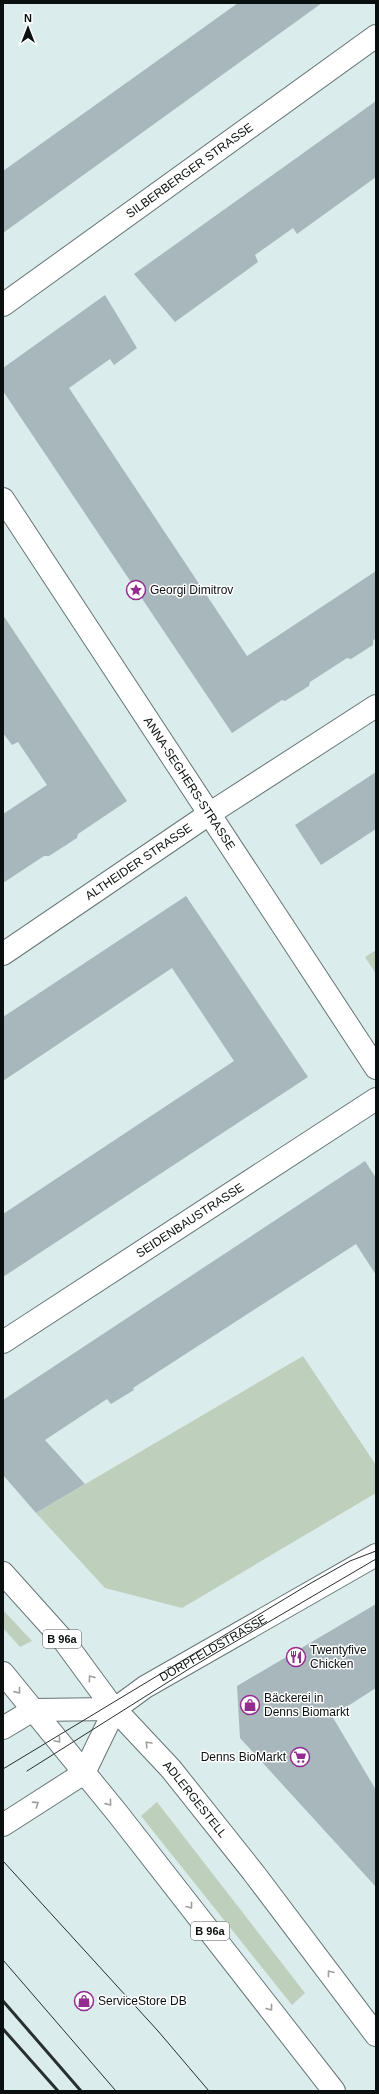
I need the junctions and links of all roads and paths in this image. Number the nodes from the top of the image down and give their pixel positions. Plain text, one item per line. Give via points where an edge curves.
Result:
1 (376, 36) edge
2 (3, 305) edge
3 (3, 499) edge
4 (376, 706) edge
5 (209, 814) junction
6 (3, 954) edge
7 (376, 1068) edge
8 (376, 1099) edge
9 (3, 1342) edge
10 (376, 1555) edge
11 (3, 1573) edge
12 (3, 1673) edge
13 (115, 1709) junction
14 (33, 1710) junction
15 (3, 1728) edge
16 (84, 1773) junction
17 (3, 1825) edge
18 (376, 2035) edge
19 (334, 2091) edge

1 - 2 street, SILBERBERGER STRASSE
3 - 5 street, ANNA-SEGHERS-STRASSE
4 - 5 street, ALTHEIDER STRASSE
5 - 6 street, ALTHEIDER STRASSE
5 - 7 street, ANNA-SEGHERS-STRASSE
8 - 9 street, SEIDENBAUSTRASSE
10 - 13 street, DÖRPFELDSTRASSE via 145,1687
13 -> 11 street, ADLERGESTELL / B 96a via 64,1641
12 -> 14 street, B 96a
13 - 14 street
13 - 16 street, DÖRPFELDSTRASSE
18 -> 13 street, ADLERGESTELL / B 96a via 172,1770
14 - 15 street
14 -> 16 street, B 96a
17 -> 16 street
16 -> 19 street, B 96a

